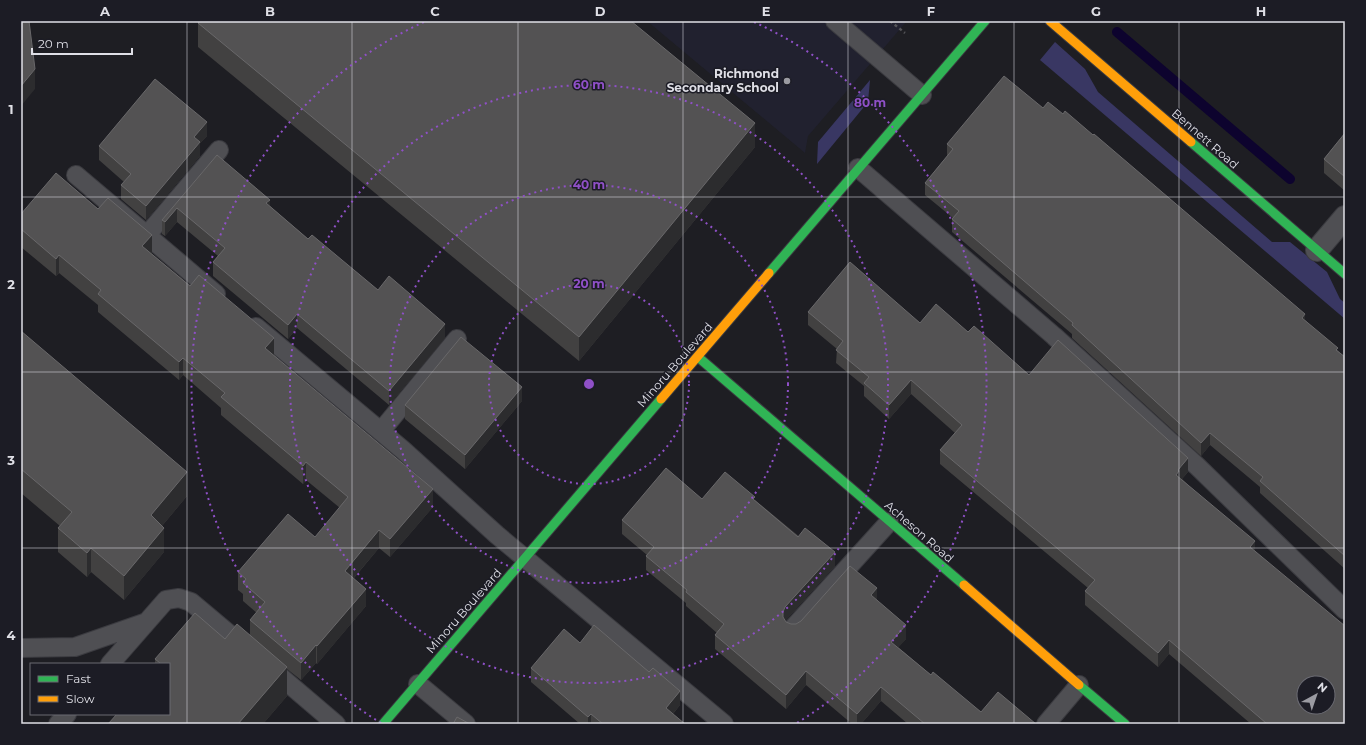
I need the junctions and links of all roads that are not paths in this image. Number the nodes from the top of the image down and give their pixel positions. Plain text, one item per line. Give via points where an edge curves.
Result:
1 (834, 21) edge
2 (985, 21) edge
3 (1050, 21) edge
4 (922, 94) junction
5 (219, 150) dead end
6 (858, 168) junction
7 (76, 175) dead end
8 (1345, 217) edge
9 (147, 235) junction
10 (1317, 250) junction
11 (1345, 274) edge
12 (457, 339) edge
13 (698, 357) junction
14 (381, 431) junction
15 (889, 522) junction
16 (525, 558) junction
17 (1345, 610) edge
18 (146, 622) junction
19 (793, 628) edge
20 (21, 648) edge
21 (111, 663) edge
22 (418, 684) junction
23 (1079, 685) junction
24 (66, 715) edge
25 (58, 724) edge
26 (336, 724) edge
27 (383, 724) edge
28 (466, 724) edge
29 (724, 724) edge
30 (1046, 724) edge
31 (1125, 724) edge

1 - 4 lane
2 - 4 street, Minoru Boulevard
3 - 10 street, Bennett Road
4 - 6 street, Minoru Boulevard
5 - 9 lane
6 - 13 street, Minoru Boulevard
6 - 17 lane via 1054,336 1197,466
7 - 9 lane
8 - 10 street
9 - 14 lane
10 - 11 street, Bennett Road
12 - 14 lane
13 - 15 street, Acheson Road
13 - 16 street, Minoru Boulevard
14 - 16 lane
15 - 19 lane
15 - 23 street, Acheson Road
16 - 22 street, Minoru Boulevard
16 - 29 lane
18 - 20 lane via 75,646
18 - 21 lane
18 - 26 lane via 166,600 178,598 191,602
22 - 27 street, Minoru Boulevard
22 - 28 lane
23 - 30 lane
23 - 31 street, Acheson Road
24 - 25 lane

